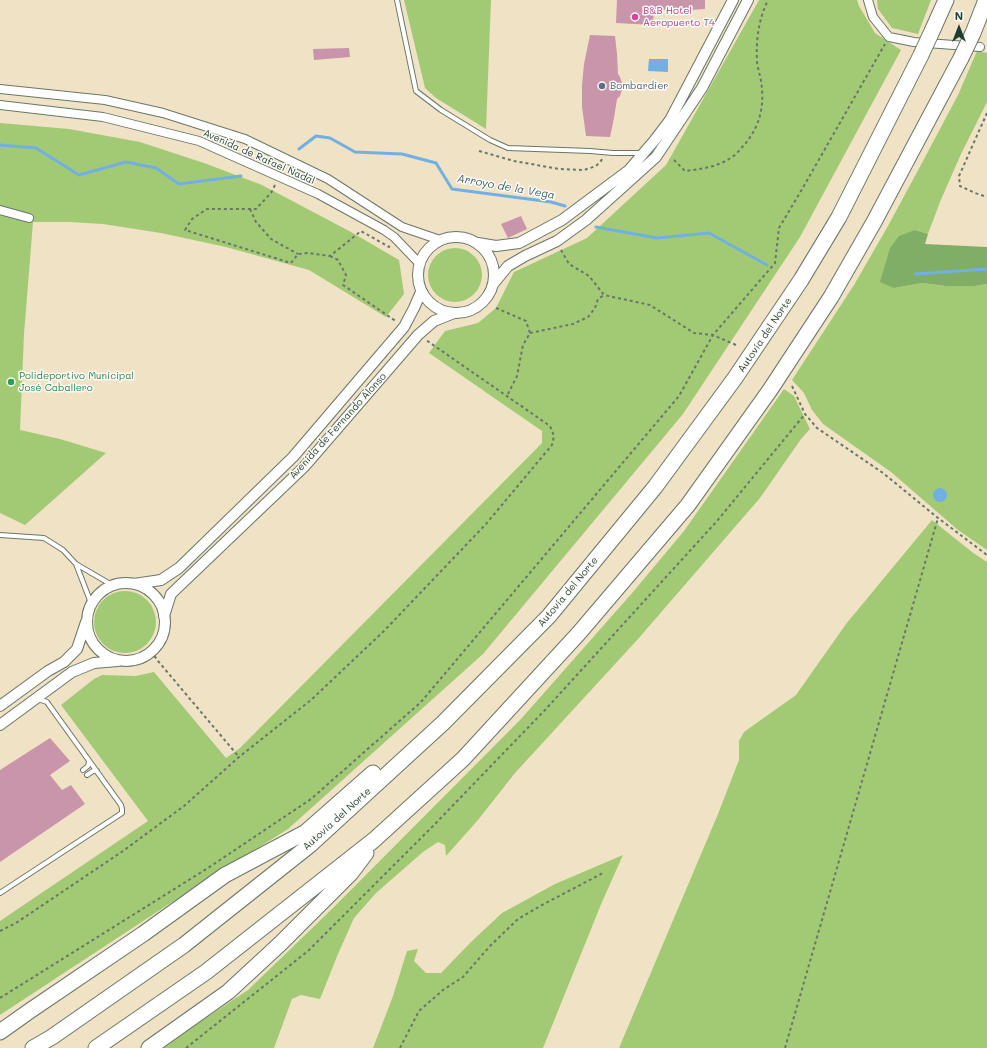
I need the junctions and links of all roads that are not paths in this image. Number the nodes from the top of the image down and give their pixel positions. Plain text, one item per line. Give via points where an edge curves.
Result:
1 (397, 0) edge
2 (734, 0) edge
3 (748, 0) edge
4 (868, 0) edge
5 (946, 0) edge
6 (986, 0) edge
7 (980, 47) dead end
8 (0, 89) edge
9 (0, 105) edge
10 (644, 153) junction
11 (0, 210) edge
12 (29, 218) dead end
13 (440, 240) junction
14 (478, 243) junction
15 (419, 263) junction
16 (494, 283) junction
17 (421, 292) junction
18 (454, 313) junction
19 (0, 535) edge
20 (76, 564) junction
21 (134, 584) junction
22 (112, 585) junction
23 (92, 603) junction
24 (164, 616) junction
25 (87, 620) junction
26 (123, 660) junction
27 (36, 699) junction
28 (0, 706) edge
29 (443, 723) junction
30 (0, 725) edge
31 (89, 760) junction
32 (83, 770) dead end
33 (97, 771) junction
34 (86, 775) dead end
35 (374, 840) junction
36 (0, 893) edge
37 (31, 1010) junction
38 (0, 1026) edge
39 (0, 1032) edge
40 (33, 1048) edge
41 (96, 1048) edge
42 (149, 1048) edge

1 - 10 lane via 416,91 440,110 508,148
2 - 10 street via 670,120
3 - 16 street via 702,88 656,157 586,220 557,241 508,266
4 - 7 street via 873,17 889,37 914,42
5 - 29 highway, Autovía del Norte, bridge via 921,56 839,217 736,378 655,487 549,616
6 - 35 highway, bridge via 961,58 831,297 770,390 688,504 579,633 463,759
8 - 13 street, Avenida de Rafael Nadal via 106,100 163,113 245,139 328,178 402,227
9 - 15 street, Avenida de Rafael Nadal via 103,117 199,141 318,194 384,230
10 - 14 street via 629,170 562,220 519,243 496,246
11 - 12 street
13 - 14 street via 453,236
13 - 15 street via 424,253
14 - 16 street via 492,260
15 - 17 street via 417,272
16 - 18 street via 484,302 465,312
17 - 18 street via 438,309
17 - 21 street, Avenida de Fernando Alonso via 404,327 293,457 179,568 161,580
18 - 24 street, Avenida de Fernando Alonso via 434,321 418,335 304,468 172,594
19 - 20 lane via 44,538 63,550
20 - 22 lane
20 - 23 lane
21 - 22 street
21 - 24 street via 154,595 161,604
22 - 23 street
23 - 25 street
24 - 26 street via 165,625 158,644 143,657
25 - 26 street via 88,632 101,652
25 - 28 street via 76,649 64,662
26 - 27 street via 94,663 72,672
27 - 30 street
27 - 31 lane via 47,702
29 - 37 highway via 388,760 306,832 225,875
29 - 40 highway, Autovía del Norte via 310,844 184,945
31 - 32 lane via 88,766
31 - 33 lane
33 - 34 lane
33 - 36 lane via 121,805 122,812
35 - 41 highway via 206,972
35 - 42 highway via 351,873 280,944 228,992
37 - 38 highway
37 - 39 highway

